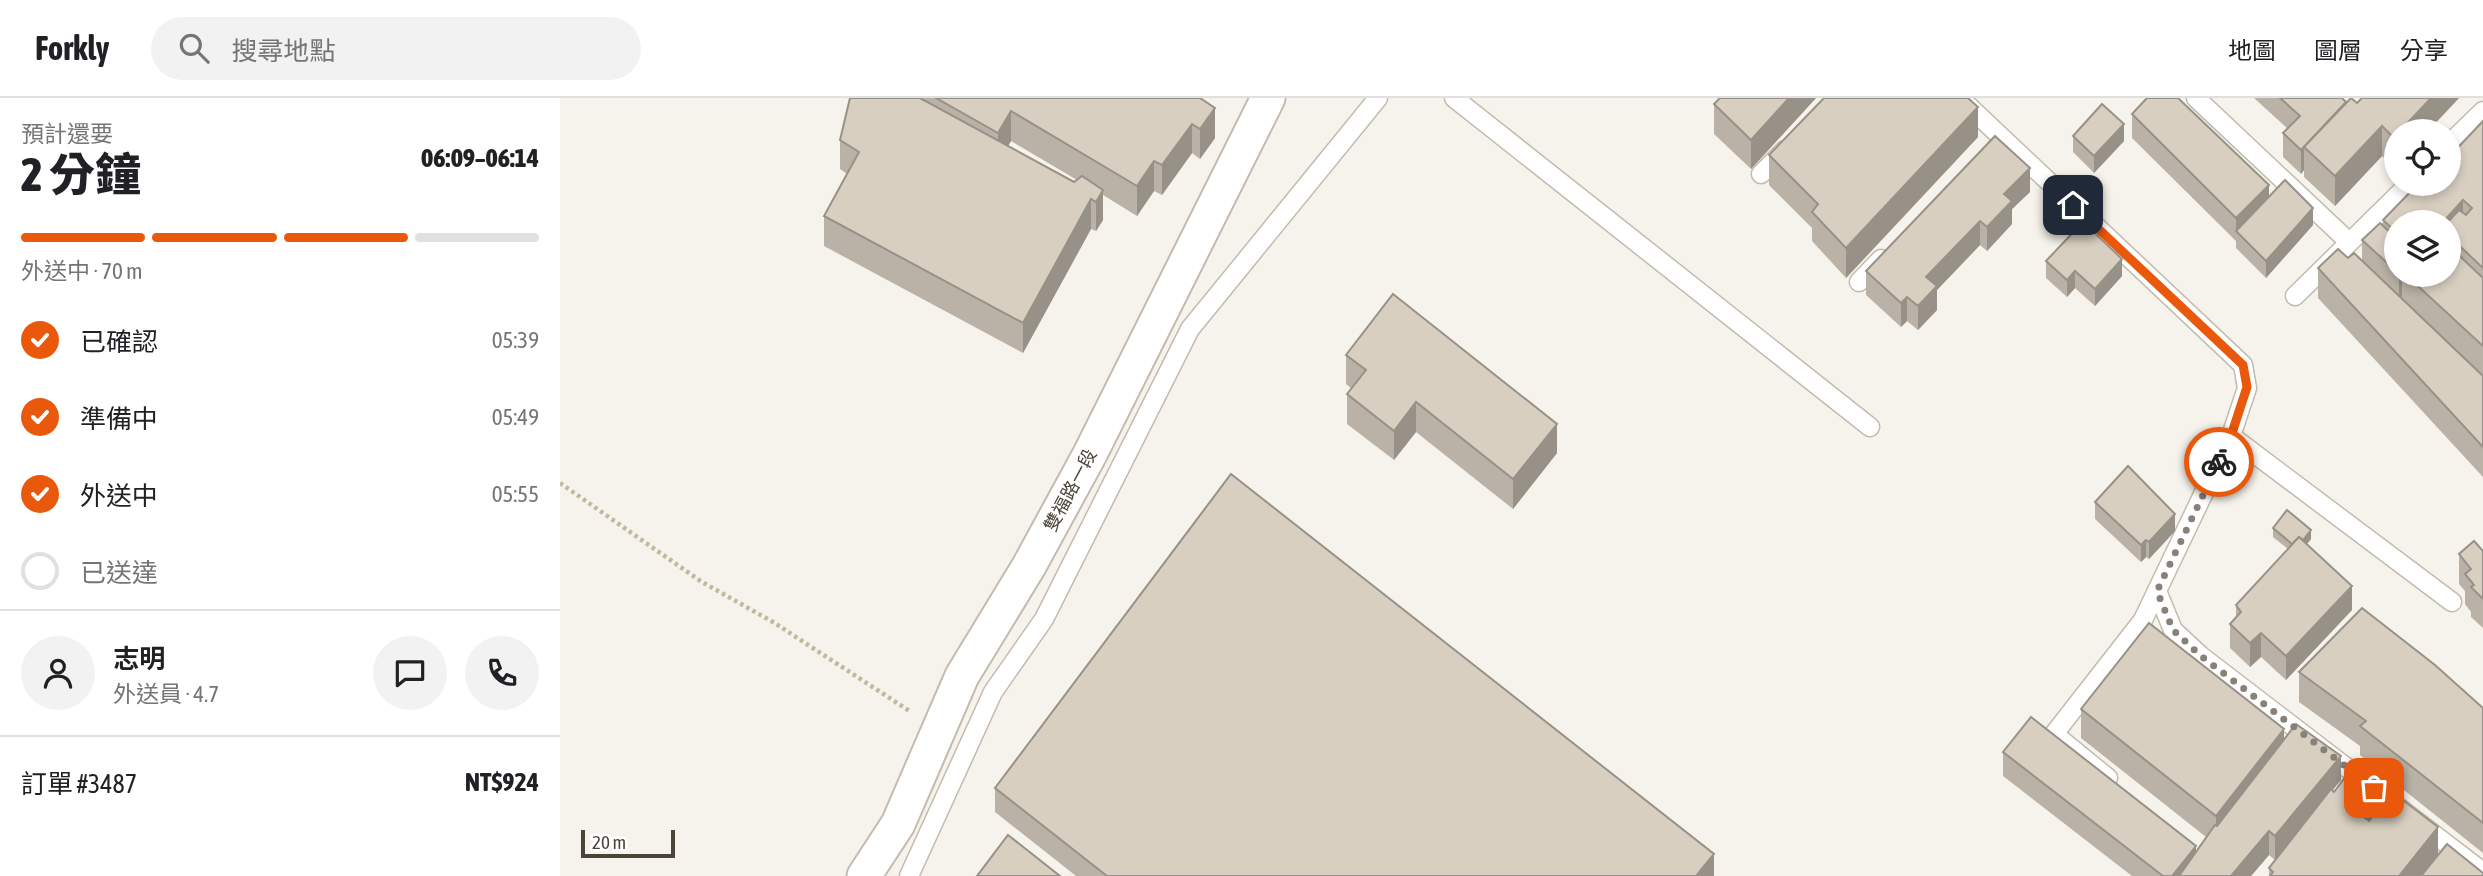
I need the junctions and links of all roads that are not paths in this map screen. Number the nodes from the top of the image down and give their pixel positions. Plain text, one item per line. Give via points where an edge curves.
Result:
1 (1268, 98) edge
2 (1378, 98) edge
3 (1454, 98) edge
4 (1960, 98) edge
5 (2196, 98) edge
6 (2483, 111) edge
7 (2461, 132) edge
8 (1799, 136) edge
9 (1761, 174) dead end
10 (2397, 196) edge
11 (1896, 243) edge
12 (2349, 243) junction
13 (1859, 282) dead end
14 (2295, 296) dead end
15 (1870, 427) dead end
16 (2231, 436) junction
17 (2157, 591) junction
18 (2452, 602) dead end
19 (2118, 785) edge
20 (2452, 847) junction
21 (2437, 866) edge
22 (2483, 872) edge
23 (864, 876) edge
24 (909, 876) edge

1 - 23 street, 雙福路一段 via 1090,454 962,676 898,824
2 - 24 lane via 1189,329 1044,619 993,692
3 - 15 lane
4 - 16 lane via 1993,138 2243,365 2247,387
5 - 12 lane
6 - 7 lane
8 - 9 lane
10 - 12 lane
11 - 13 lane
12 - 14 lane
16 - 17 lane
16 - 18 lane
17 - 19 lane via 2143,620 2054,734
17 - 20 lane via 2173,630 2201,656 2350,778
20 - 21 lane
20 - 22 lane

